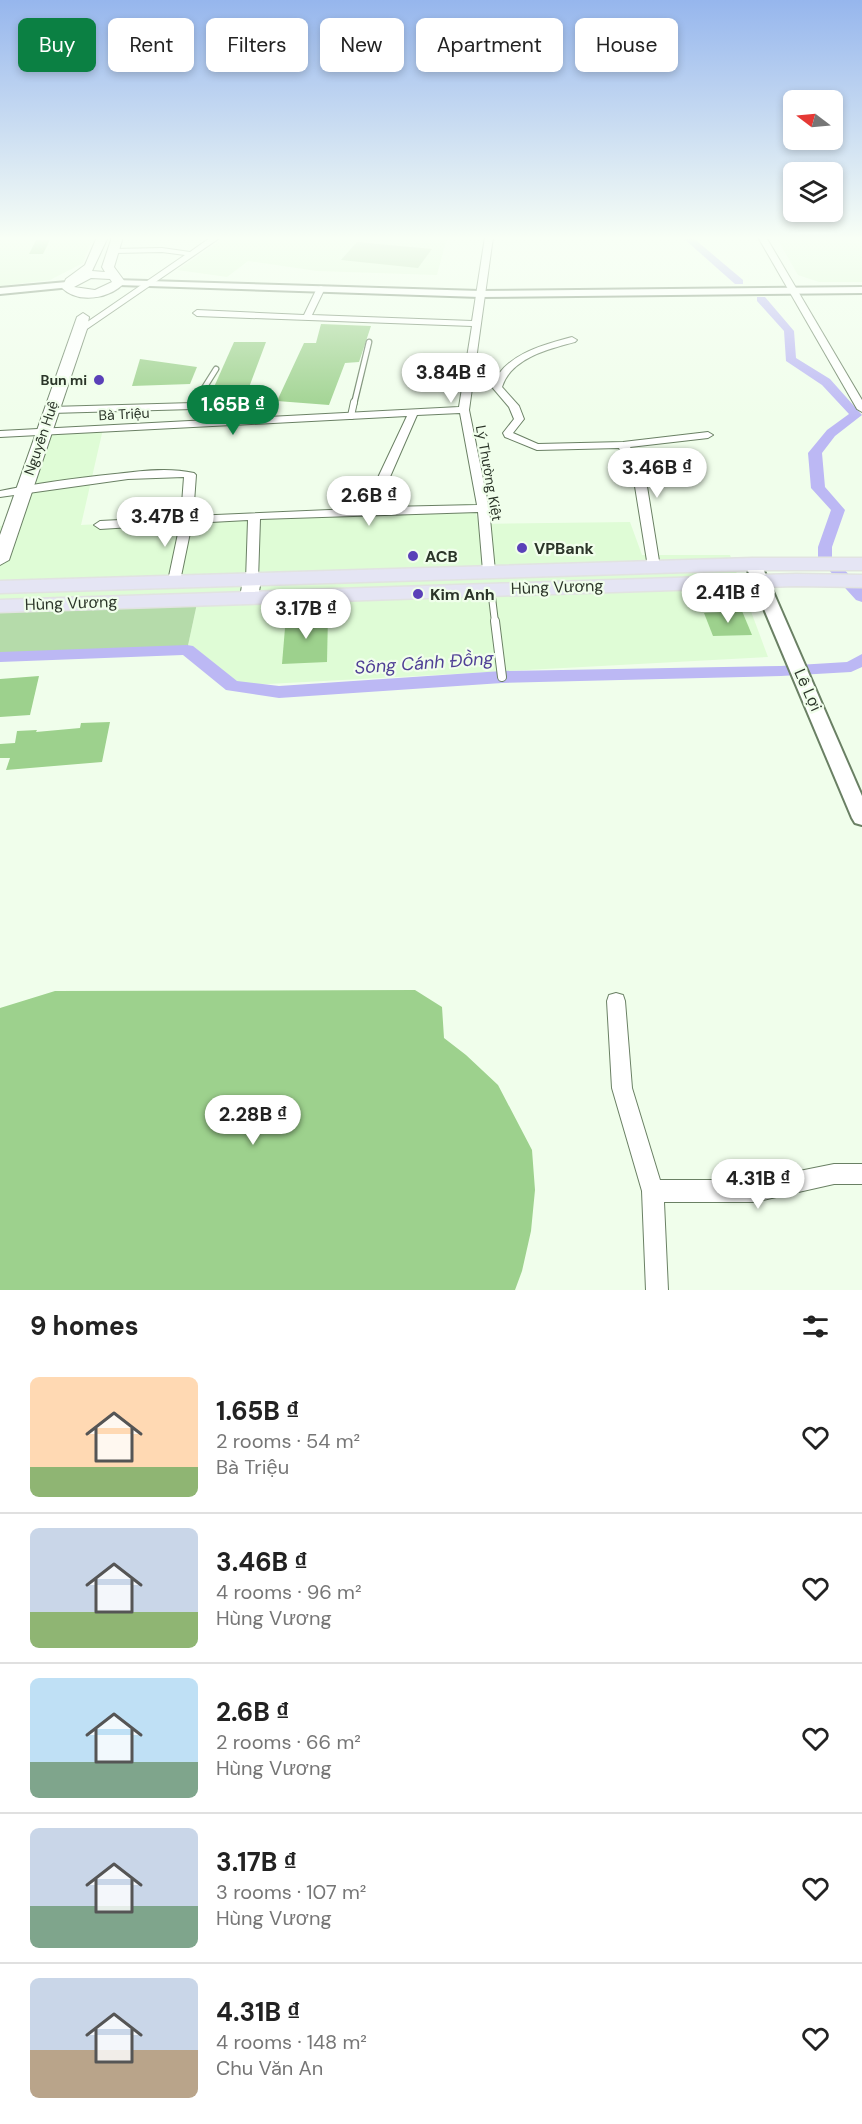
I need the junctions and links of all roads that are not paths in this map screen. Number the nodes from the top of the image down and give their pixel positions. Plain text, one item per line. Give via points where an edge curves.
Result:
1 (78, 297) edge
2 (100, 297) edge
3 (125, 297) edge
4 (317, 297) edge
5 (480, 297) edge
6 (797, 297) edge
7 (197, 313) dead end
8 (308, 317) junction
9 (82, 323) junction
10 (476, 324) junction
11 (572, 340) dead end
12 (369, 342) dead end
13 (216, 369) dead end
14 (861, 404) edge
15 (51, 410) junction
16 (464, 411) junction
17 (413, 413) junction
18 (351, 416) junction
19 (43, 432) junction
20 (0, 434) edge
21 (708, 435) dead end
22 (623, 446) junction
23 (24, 488) junction
24 (0, 494) edge
25 (483, 508) junction
26 (382, 511) junction
27 (254, 518) junction
28 (187, 520) junction
29 (100, 525) dead end
30 (0, 560) edge
31 (862, 564) edge
32 (654, 567) junction
33 (792, 572) junction
34 (757, 573) junction
35 (490, 580) junction
36 (174, 581) junction
37 (862, 581) edge
38 (0, 587) edge
39 (250, 589) junction
40 (0, 606) edge
41 (502, 677) dead end
42 (862, 818) edge
43 (616, 1001) dead end
44 (862, 1174) edge
45 (653, 1191) junction
46 (657, 1290) edge

1 - 9 main road
2 - 9 main road
3 - 9 street
4 - 8 street
5 - 10 street, Lý Thường Kiệt
6 - 14 street
7 - 8 street
8 - 10 street
9 - 15 main road, Nguyễn Huệ
10 - 16 street, Lý Thường Kiệt
11 - 22 street via 507,366 496,387 519,419 508,433 537,447
12 - 18 lane
13 - 15 lane via 192,406
15 - 19 main road, Nguyễn Huệ
16 - 17 street, Bà Triệu
16 - 25 street, Lý Thường Kiệt
17 - 18 street, Bà Triệu
17 - 26 street via 380,486
18 - 19 street, Bà Triệu
19 - 20 street, Bà Triệu
19 - 23 main road, Nguyễn Huệ
21 - 22 street
22 - 32 street via 639,474
23 - 24 street
23 - 28 street via 184,472 190,475
23 - 30 main road, Nguyễn Huệ
25 - 26 street
25 - 35 street, Lý Thường Kiệt
26 - 27 street
27 - 28 street
27 - 39 street
28 - 29 street
28 - 36 street
31 - 33 main road, Hùng Vương
32 - 34 main road, Hùng Vương
32 - 35 main road, Hùng Vương
33 - 34 main road, Hùng Vương
33 - 37 main road, Hùng Vương
34 - 35 main road, Hùng Vương
34 - 42 street, Lê Lợi
35 - 39 main road, Hùng Vương
35 - 41 lane
36 - 38 main road, Hùng Vương
36 - 39 main road, Hùng Vương
39 - 40 main road, Hùng Vương
43 - 45 street via 622,1088
44 - 45 street via 834,1174 754,1191
45 - 46 street

